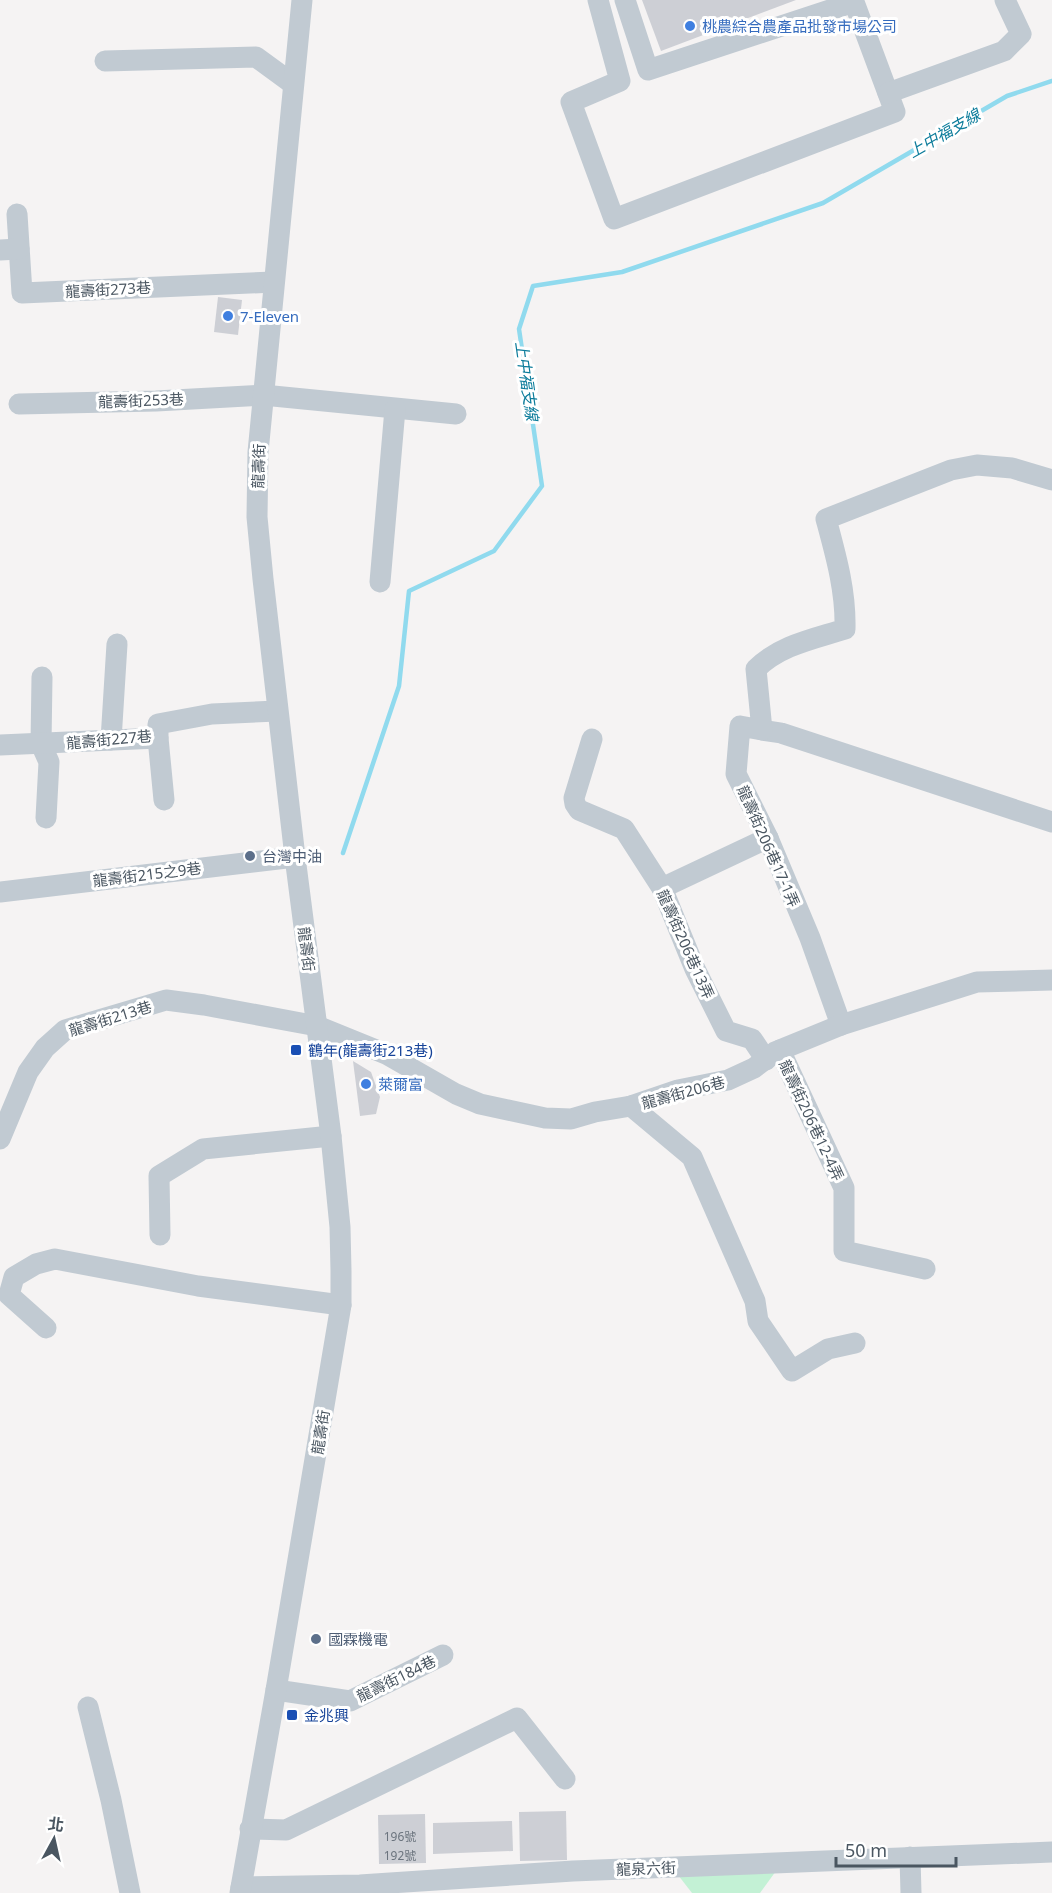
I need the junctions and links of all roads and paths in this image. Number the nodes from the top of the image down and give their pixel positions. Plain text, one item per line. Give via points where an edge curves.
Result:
1 (302, 0) edge
2 (598, 0) edge
3 (625, 0) edge
4 (1005, 0) edge
5 (856, 1) edge
6 (105, 60) dead end
7 (648, 70) junction
8 (620, 81) junction
9 (293, 84) junction
10 (888, 93) junction
11 (17, 214) dead end
12 (10, 250) edge
13 (274, 282) junction
14 (263, 395) junction
15 (19, 404) dead end
16 (395, 409) junction
17 (456, 414) dead end
18 (1052, 480) edge
19 (380, 582) dead end
20 (117, 644) dead end
21 (42, 677) dead end
22 (277, 711) junction
23 (762, 730) junction
24 (158, 738) junction
25 (592, 739) dead end
26 (111, 740) junction
27 (41, 744) junction
28 (0, 745) edge
29 (164, 800) dead end
30 (46, 818) dead end
31 (1052, 822) edge
32 (768, 838) junction
33 (295, 856) junction
34 (662, 888) junction
35 (0, 892) edge
36 (1052, 980) edge
37 (841, 1025) junction
38 (316, 1026) junction
39 (772, 1055) junction
40 (631, 1106) junction
41 (331, 1136) junction
42 (0, 1139) edge
43 (160, 1236) dead end
44 (925, 1269) dead end
45 (341, 1305) junction
46 (46, 1328) dead end
47 (855, 1343) dead end
48 (443, 1655) dead end
49 (276, 1690) junction
50 (88, 1707) dead end
51 (566, 1779) dead end
52 (250, 1829) junction
53 (1052, 1852) edge
54 (909, 1857) junction
55 (473, 1886) edge
56 (360, 1889) edge
57 (240, 1890) edge
58 (130, 1893) edge
59 (911, 1893) edge

1 - 9 street, 龍壽街
2 - 8 street
3 - 7 street
4 - 10 street via 1021,34 1004,51
5 - 7 street
5 - 10 street
6 - 9 street via 256,57
7 - 8 street
8 - 10 street via 571,102 614,219 895,112
9 - 13 street, 龍壽街
11 - 12 street, 龍壽街273巷
12 - 13 street, 龍壽街273巷 via 22,293
13 - 14 street, 龍壽街
14 - 15 street, 龍壽街253巷
14 - 16 street, 龍壽街253巷
14 - 22 street, 龍壽街 via 257,517
16 - 17 street, 龍壽街253巷
16 - 19 street
18 - 23 street via 1012,468 977,465 951,470 826,519 842,582 845,629 788,647 756,669
20 - 26 street
21 - 27 street
22 - 24 street, 龍壽街227巷 via 212,714 158,724
22 - 33 street, 龍壽街
23 - 31 street
23 - 32 street, 龍壽街206巷17-1弄 via 740,726 736,774
24 - 26 street, 龍壽街227巷
24 - 29 street
25 - 34 street, 龍壽街206巷13弄 via 575,804 595,819 624,829
26 - 27 street, 龍壽街227巷
27 - 28 street, 龍壽街227巷
27 - 30 street via 49,762
32 - 34 street
32 - 37 street, 龍壽街206巷17-1弄
33 - 35 street, 龍壽街215之9巷
33 - 38 street, 龍壽街
34 - 39 street, 龍壽街206巷13弄 via 694,969 726,1031 752,1039
36 - 37 street, 龍壽街206巷 via 977,982
37 - 39 street, 龍壽街206巷
38 - 40 street, 龍壽街206巷 via 386,1054 480,1104 545,1119 571,1119
38 - 41 street, 龍壽街
38 - 42 street, 龍壽街213巷 via 166,1000 65,1030 45,1048 28,1072
39 - 40 street, 龍壽街206巷 via 728,1080 678,1090
39 - 44 street, 龍壽街206巷12-4弄 via 844,1188 844,1251
40 - 47 street via 692,1157 755,1301 758,1322 792,1371 828,1348
41 - 43 street via 203,1149 159,1176
41 - 45 street, 龍壽街 via 340,1227
45 - 46 street via 198,1286 55,1259 36,1264 14,1277 9,1295
45 - 49 street, 龍壽街
48 - 49 street, 龍壽街184巷 via 350,1701
49 - 52 street, 龍壽街
50 - 58 street
51 - 52 street via 517,1718 286,1830
52 - 57 street, 龍壽街
53 - 54 street, 龍泉六街
54 - 55 street, 龍泉六街 via 573,1871
54 - 59 street
55 - 56 street, 龍泉六街
56 - 57 street, 龍泉六街

